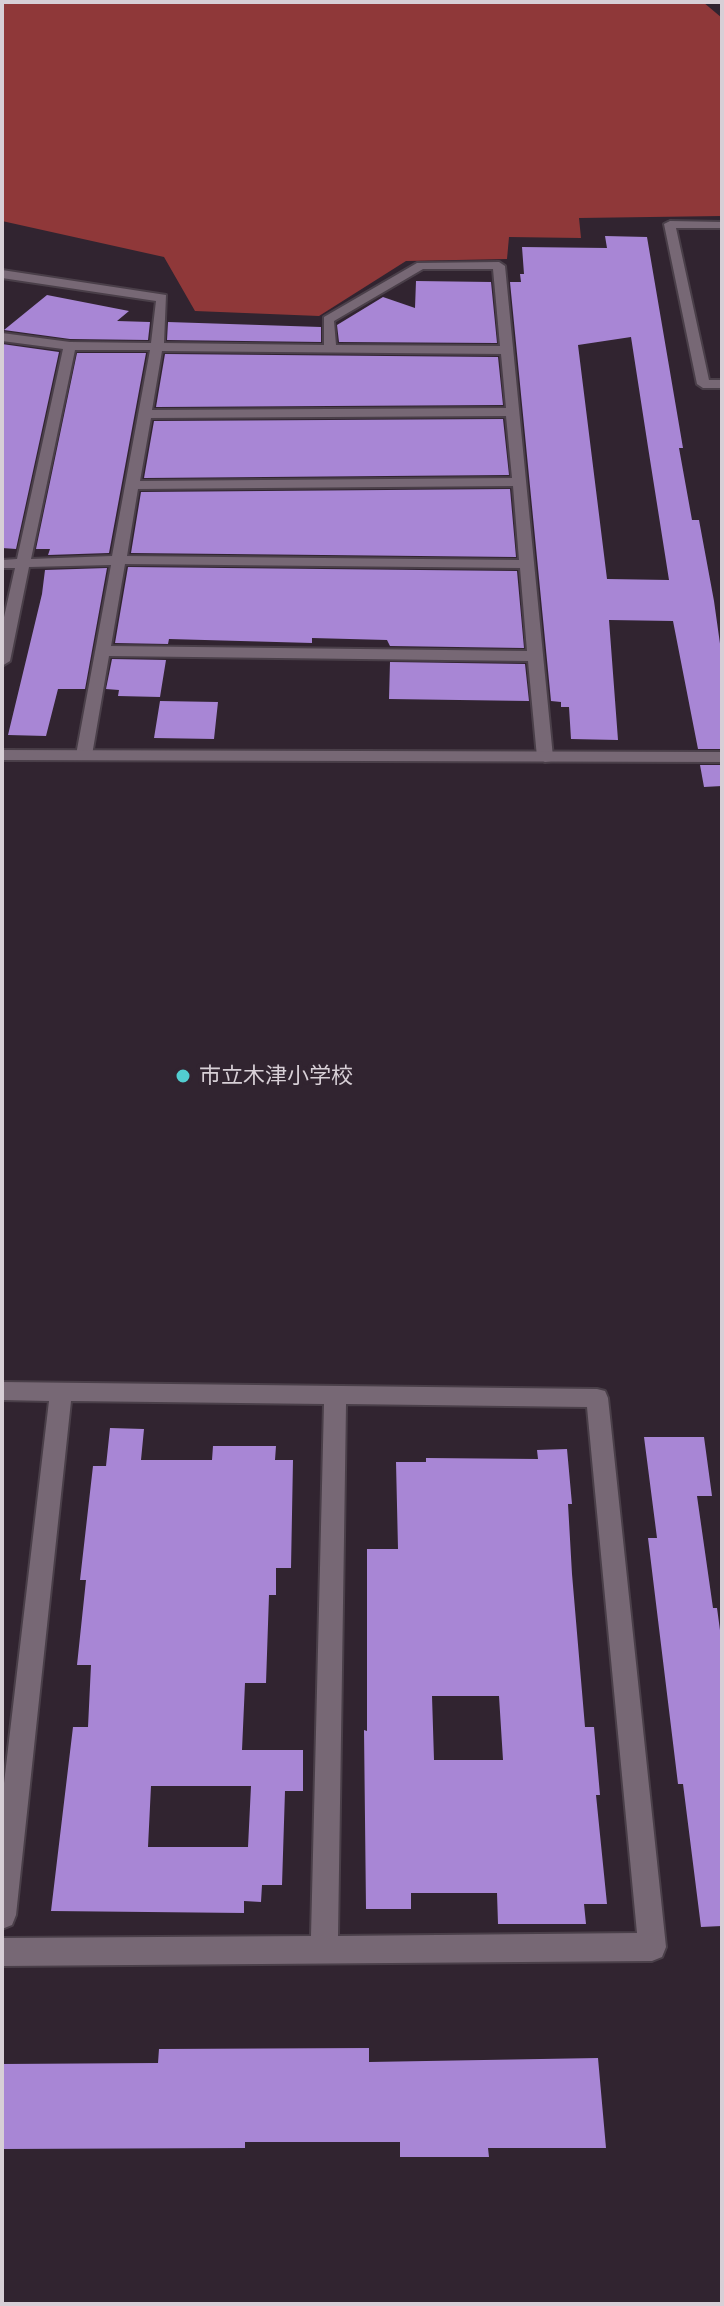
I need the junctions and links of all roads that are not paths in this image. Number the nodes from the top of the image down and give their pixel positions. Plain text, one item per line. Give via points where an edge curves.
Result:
1 (722, 225) edge
2 (2, 274) edge
3 (2, 337) edge
4 (70, 346) junction
5 (157, 346) junction
6 (330, 348) junction
7 (507, 350) junction
8 (722, 384) edge
9 (512, 412) junction
10 (145, 414) junction
11 (519, 482) junction
12 (132, 485) junction
13 (119, 560) junction
14 (2, 564) edge
15 (25, 564) junction
16 (527, 564) junction
17 (103, 651) junction
18 (535, 656) junction
19 (2, 661) edge
20 (2, 755) edge
21 (84, 755) junction
22 (545, 757) junction
23 (722, 757) edge
24 (2, 1391) edge
25 (61, 1392) junction
26 (335, 1395) junction
27 (2, 1915) edge
28 (324, 1949) junction
29 (2, 1952) edge

1 - 8 street via 670,224 703,384
2 - 5 street via 162,298
3 - 4 street
4 - 5 street
4 - 15 street
5 - 6 street
5 - 10 street
6 - 7 street
6 - 7 street via 328,320 421,265 452,265 499,266
7 - 9 street
9 - 10 street
9 - 11 street
10 - 12 street
11 - 12 street
11 - 16 street
12 - 13 street
13 - 15 street
13 - 16 street
13 - 17 street
14 - 15 street
15 - 19 street
16 - 18 street
17 - 18 street
17 - 21 street
18 - 22 street
20 - 21 street
21 - 22 street
22 - 23 street
24 - 25 street
25 - 26 street
25 - 27 street
26 - 28 street
26 - 28 street via 597,1398 652,1947
28 - 29 street

